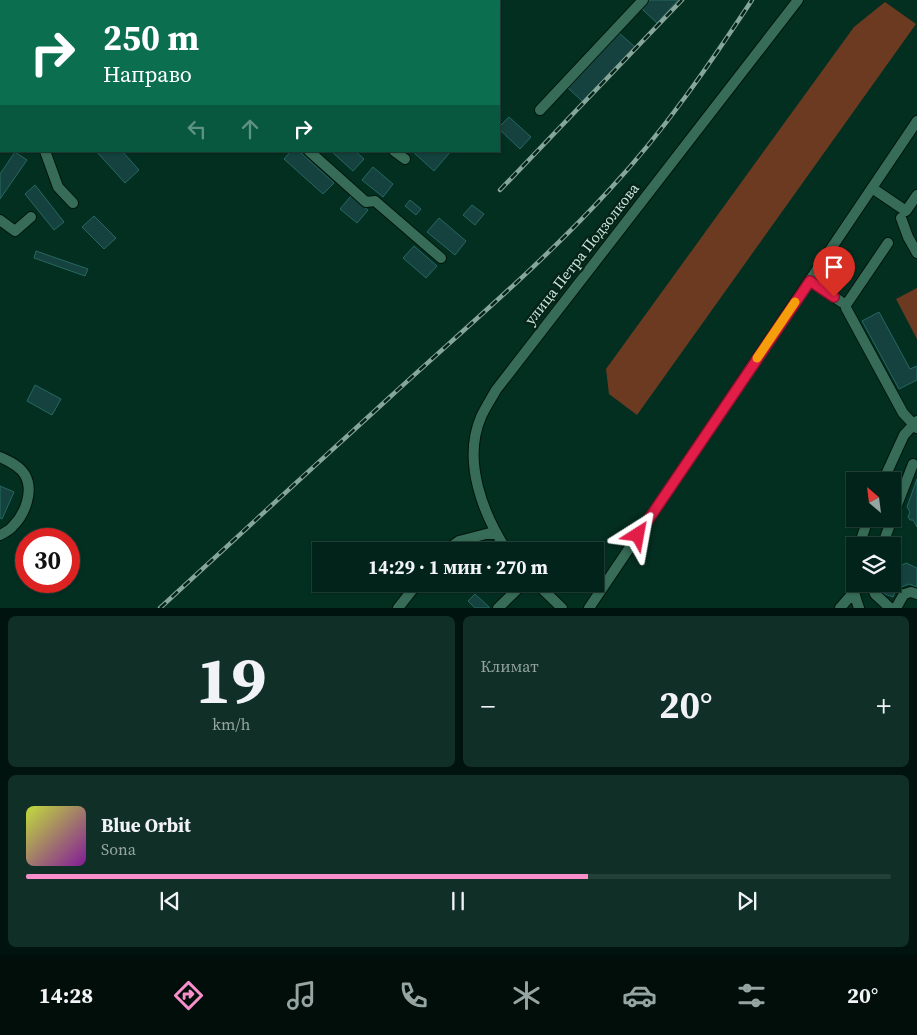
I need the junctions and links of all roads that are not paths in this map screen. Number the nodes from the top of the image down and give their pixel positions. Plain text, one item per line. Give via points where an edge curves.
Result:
1 (643, 0) edge
2 (798, 0) edge
3 (540, 110) dead end
4 (917, 121) edge
5 (45, 152) edge
6 (311, 152) edge
7 (395, 152) edge
8 (405, 159) dead end
9 (872, 188) junction
10 (917, 195) edge
11 (73, 203) dead end
12 (31, 217) dead end
13 (902, 217) junction
14 (0, 220) edge
15 (888, 243) dead end
16 (917, 254) edge
17 (441, 258) dead end
18 (810, 281) junction
19 (846, 305) junction
20 (916, 425) edge
21 (0, 457) edge
22 (913, 464) dead end
23 (887, 472) edge
24 (901, 495) edge
25 (0, 535) edge
26 (497, 535) junction
27 (457, 542) edge
28 (501, 542) edge
29 (411, 592) edge
30 (515, 592) edge
31 (546, 592) edge
32 (874, 592) edge
33 (853, 593) joint
34 (917, 594) edge
35 (562, 607) edge
36 (398, 608) edge
37 (498, 608) edge
38 (589, 608) edge
39 (840, 608) edge
40 (859, 608) edge
41 (890, 608) edge
42 (896, 608) edge

1 - 3 street
2 - 26 street, улица Петра Подзолкова via 492,397 481,418 473,455 482,501
4 - 9 street
5 - 11 street via 58,187
6 - 17 street via 366,202 375,202
7 - 8 street
9 - 13 street
9 - 18 street
10 - 13 street
12 - 14 street via 15,231
13 - 16 street
15 - 19 street
18 - 19 street
18 - 38 street
19 - 20 street via 903,413
20 - 23 street via 904,435
21 - 25 street via 25,474 29,485 23,513 13,527
22 - 24 street
26 - 27 street via 490,533
26 - 28 street, улица Петра Подзолкова
29 - 36 street
30 - 37 street
31 - 35 street
32 - 41 street
33 - 39 street
33 - 40 street
34 - 42 street via 904,594

